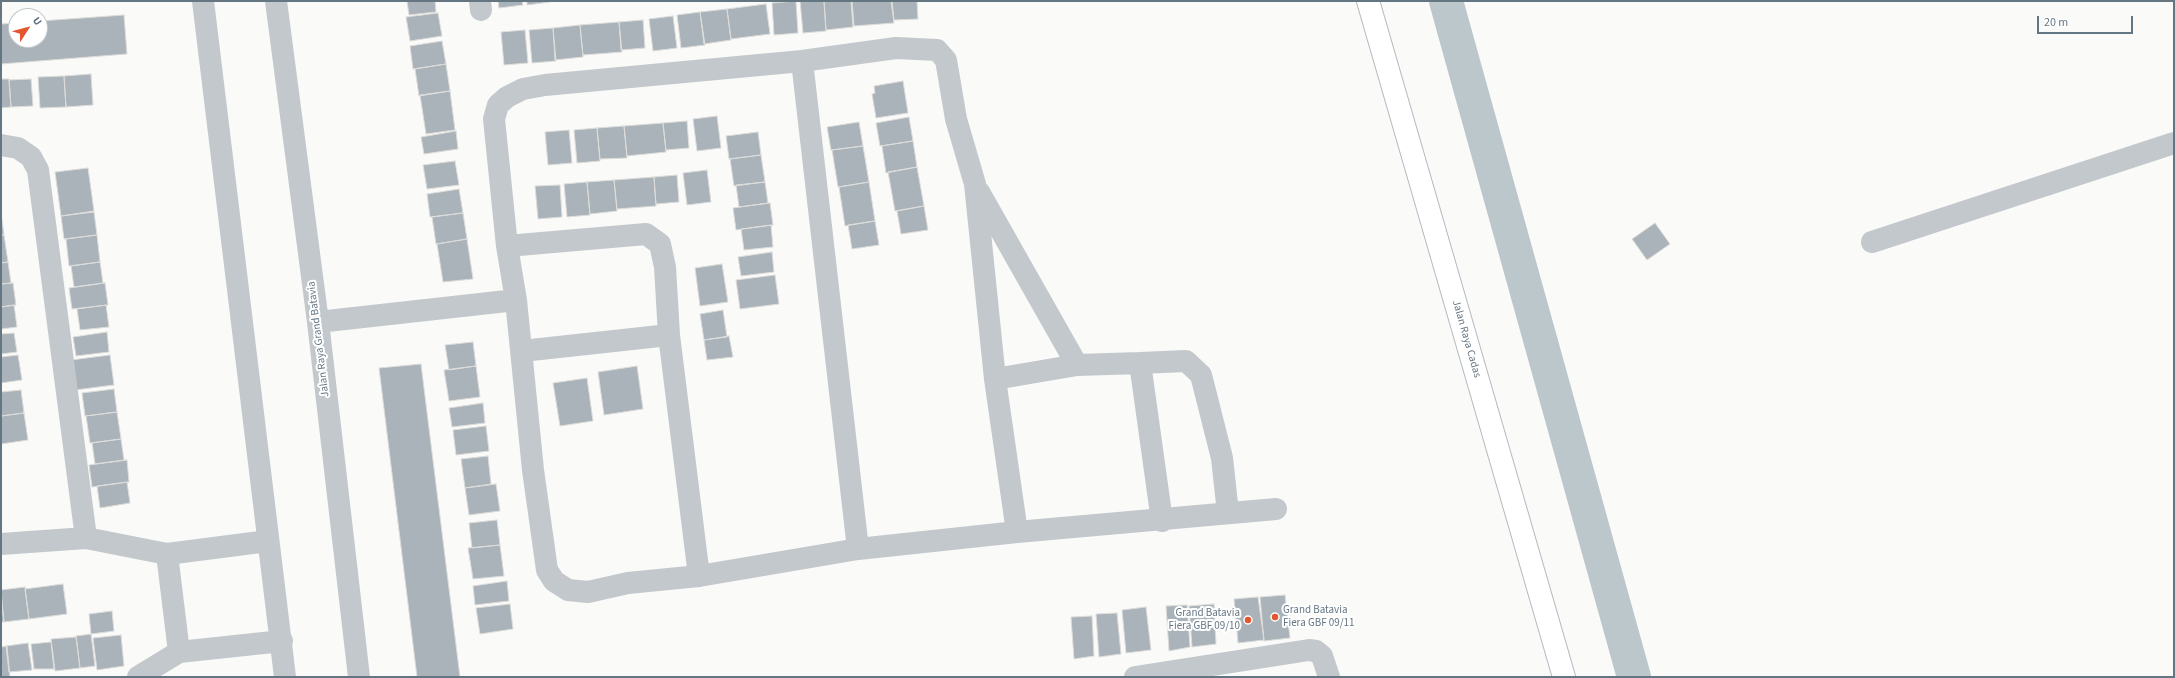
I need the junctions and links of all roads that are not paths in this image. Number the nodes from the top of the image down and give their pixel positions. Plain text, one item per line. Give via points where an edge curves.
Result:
1 (203, 1) edge
2 (276, 1) edge
3 (1368, 1) edge
4 (802, 61) junction
5 (2174, 143) edge
6 (1, 145) edge
7 (975, 184) junction
8 (1872, 242) dead end
9 (507, 246) junction
10 (516, 300) junction
11 (318, 322) junction
12 (669, 335) junction
13 (522, 351) junction
14 (1140, 363) junction
15 (1077, 365) junction
16 (995, 379) junction
17 (1276, 509) dead end
18 (1228, 514) junction
19 (1162, 520) junction
20 (1017, 532) junction
21 (86, 538) junction
22 (268, 541) junction
23 (1, 544) edge
24 (858, 549) junction
25 (167, 554) junction
26 (699, 576) junction
27 (282, 641) junction
28 (179, 652) junction
29 (1178, 674) edge
30 (138, 677) edge
31 (285, 677) edge
32 (359, 677) edge
33 (1135, 677) edge
34 (1329, 677) edge
35 (1564, 677) edge

1 - 22 street
2 - 11 street, Jalan Raya Grand Batavia
3 - 35 street, Jalan Raya Cadas
4 - 7 street via 896,48 937,50 946,60 956,119
4 - 9 street via 546,84 523,89 507,97 498,105 494,119
4 - 24 street
5 - 8 street
6 - 21 street via 18,148 31,157 38,170
7 - 15 street
7 - 16 street
9 - 10 street
9 - 12 street via 646,234 660,244 665,267
10 - 11 street
10 - 13 street
11 - 32 street, Jalan Raya Grand Batavia
12 - 13 street
12 - 26 street
13 - 26 street via 533,470 547,570 554,581 568,590 588,592 628,583
14 - 15 street
14 - 18 street via 1186,361 1201,375 1222,458
14 - 19 street
15 - 16 street
16 - 20 street
17 - 18 street
18 - 19 street
19 - 20 street
20 - 24 street
21 - 23 street
21 - 25 street
22 - 25 street
22 - 27 street
24 - 26 street
25 - 28 street
27 - 28 street
27 - 31 street
28 - 30 street
29 - 33 street
29 - 34 street via 1309,650 1316,651 1322,656

